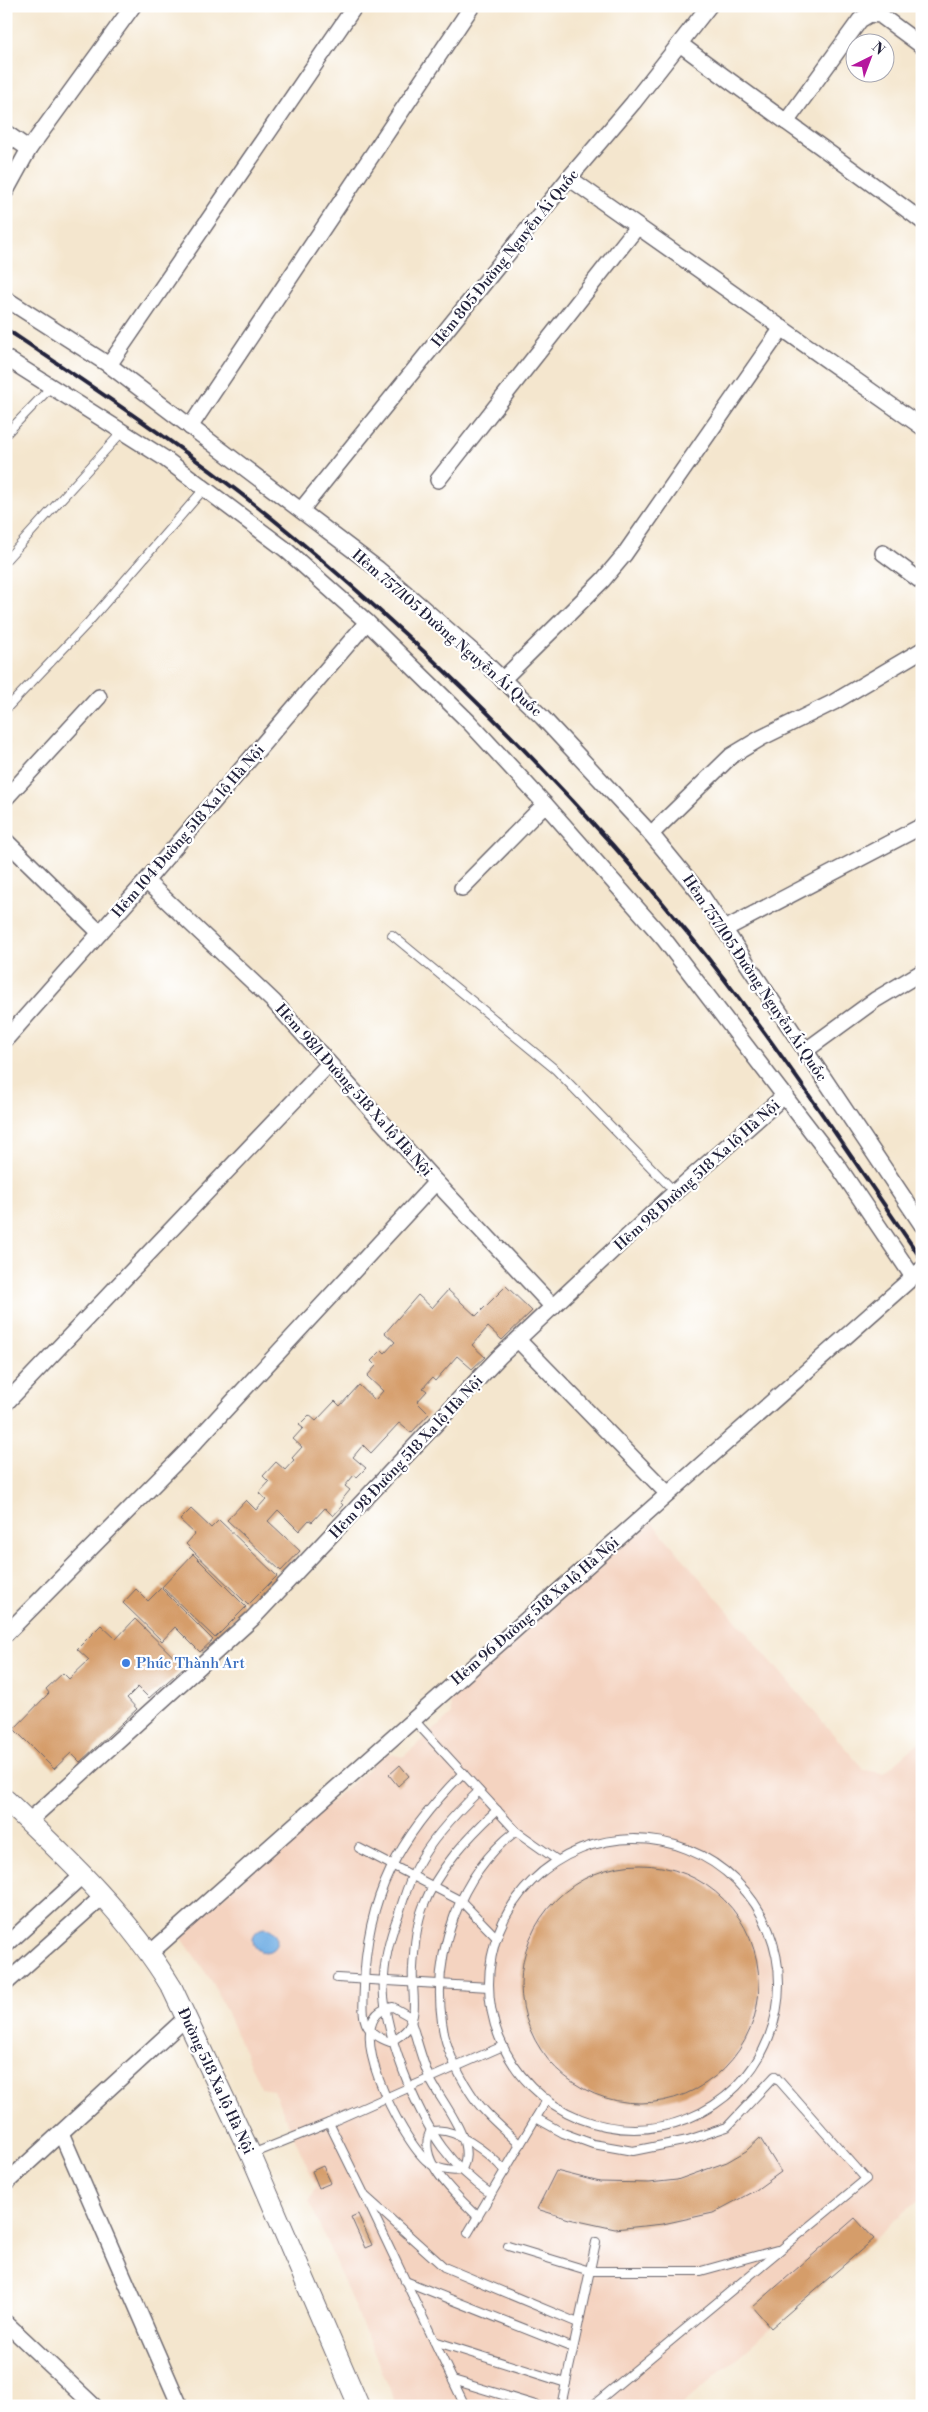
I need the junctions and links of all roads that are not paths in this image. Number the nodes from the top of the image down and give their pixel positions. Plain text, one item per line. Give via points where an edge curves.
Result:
1 (133, 6) edge
2 (355, 6) edge
3 (472, 6) edge
4 (707, 7) edge
5 (680, 44) junction
6 (922, 46) edge
7 (786, 122) junction
8 (6, 132) edge
9 (29, 150) junction
10 (569, 178) junction
11 (6, 191) edge
12 (922, 221) edge
13 (637, 227) junction
14 (6, 299) edge
15 (782, 328) junction
16 (6, 358) edge
17 (109, 365) junction
18 (50, 388) junction
19 (190, 427) junction
20 (922, 427) edge
21 (122, 432) junction
22 (6, 434) edge
23 (438, 480) dead end
24 (204, 489) junction
25 (301, 510) junction
26 (883, 553) dead end
27 (6, 560) edge
28 (922, 582) edge
29 (367, 622) junction
30 (922, 650) edge
31 (502, 680) junction
32 (99, 697) dead end
33 (6, 709) edge
34 (6, 798) edge
35 (545, 804) junction
36 (922, 826) edge
37 (650, 834) junction
38 (6, 841) edge
39 (146, 881) junction
40 (462, 888) dead end
41 (725, 929) junction
42 (100, 933) junction
43 (392, 934) dead end
44 (922, 972) edge
45 (6, 1039) edge
46 (805, 1051) junction
47 (329, 1064) junction
48 (786, 1095) junction
49 (436, 1182) junction
50 (675, 1192) junction
51 (922, 1225) edge
52 (917, 1273) edge
53 (554, 1307) junction
54 (518, 1340) junction
55 (6, 1403) edge
56 (668, 1494) junction
57 (6, 1634) edge
58 (413, 1719) junction
59 (463, 1773) junction
60 (479, 1791) junction
61 (6, 1800) edge
62 (497, 1810) junction
63 (29, 1821) junction
64 (516, 1831) junction
65 (359, 1848) dead end
66 (557, 1860) junction
67 (392, 1865) junction
68 (84, 1874) junction
69 (413, 1876) junction
70 (432, 1886) junction
71 (104, 1896) junction
72 (461, 1901) junction
73 (496, 1937) junction
74 (6, 1945) edge
75 (149, 1954) junction
76 (338, 1978) dead end
77 (364, 1980) junction
78 (385, 1981) junction
79 (413, 1982) junction
80 (6, 1983) edge
81 (441, 1984) junction
82 (489, 1987) junction
83 (386, 2008) junction
84 (187, 2017) junction
85 (411, 2021) junction
86 (371, 2032) junction
87 (393, 2040) junction
88 (503, 2046) junction
89 (457, 2066) junction
90 (430, 2079) junction
91 (410, 2087) junction
92 (385, 2098) junction
93 (547, 2100) junction
94 (536, 2118) junction
95 (328, 2124) junction
96 (430, 2132) junction
97 (61, 2133) junction
98 (462, 2138) junction
99 (520, 2144) junction
100 (251, 2155) junction
101 (434, 2166) junction
102 (461, 2170) junction
103 (505, 2170) junction
104 (6, 2183) edge
105 (491, 2194) junction
106 (365, 2196) junction
107 (478, 2216) junction
108 (468, 2233) dead end
109 (596, 2242) dead end
110 (508, 2246) dead end
111 (781, 2249) junction
112 (590, 2272) junction
113 (405, 2281) junction
114 (6, 2323) edge
115 (578, 2323) junction
116 (434, 2341) junction
117 (573, 2348) junction
118 (453, 2380) junction
119 (566, 2382) junction
120 (94, 2406) edge
121 (180, 2406) edge
122 (359, 2406) edge
123 (466, 2406) edge
124 (539, 2406) edge
125 (561, 2406) edge
126 (592, 2406) edge

1 - 9 street
2 - 17 street
3 - 19 street
4 - 5 street, Hẻm 805 Đường Nguyễn Ái Quốc
5 - 7 street
5 - 10 street, Hẻm 805 Đường Nguyễn Ái Quốc
6 - 7 street via 880,15 870,14 860,20
7 - 12 street
8 - 9 street
9 - 11 street
10 - 13 street
10 - 25 street, Hẻm 805 Đường Nguyễn Ái Quốc
13 - 15 street
13 - 23 street
14 - 17 street, Hẻm 757/105 Đường Nguyễn Ái Quốc
15 - 20 street
15 - 31 street via 624,554 603,580
16 - 18 street
17 - 19 street, Hẻm 757/105 Đường Nguyễn Ái Quốc
18 - 21 street
18 - 22 lane
19 - 25 street, Hẻm 757/105 Đường Nguyễn Ái Quốc
21 - 24 street via 164,458
21 - 27 lane
24 - 29 street via 285,548
24 - 33 lane via 87,624
25 - 31 street, Hẻm 757/105 Đường Nguyễn Ái Quốc via 398,586
26 - 28 street
29 - 35 street
29 - 39 street, Hẻm 104 Đường 518 Xa lộ Hà Nội
30 - 37 street via 834,702 731,756
31 - 37 street, Hẻm 757/105 Đường Nguyễn Ái Quốc via 542,717
32 - 34 street
35 - 40 street
35 - 48 street via 664,940
36 - 41 street
37 - 41 street, Hẻm 757/105 Đường Nguyễn Ái Quốc
38 - 42 street
39 - 42 street, Hẻm 104 Đường 518 Xa lộ Hà Nội
39 - 47 street, Hẻm 98/1 Đường 518 Xa lộ Hà Nội via 261,989
41 - 46 street, Hẻm 757/105 Đường Nguyễn Ái Quốc
42 - 45 street, Hẻm 104 Đường 518 Xa lộ Hà Nội
43 - 50 lane via 556,1070
44 - 46 street via 875,1000
46 - 51 street, Hẻm 757/105 Đường Nguyễn Ái Quốc
47 - 49 street, Hẻm 98/1 Đường 518 Xa lộ Hà Nội
47 - 55 street
48 - 50 street, Hẻm 98 Đường 518 Xa lộ Hà Nội
48 - 52 street
49 - 53 street, Hẻm 98/1 Đường 518 Xa lộ Hà Nội
49 - 57 street via 188,1450
50 - 53 street, Hẻm 98 Đường 518 Xa lộ Hà Nội
52 - 56 street, Hẻm 96 Đường 518 Xa lộ Hà Nội
53 - 54 street, Hẻm 98 Đường 518 Xa lộ Hà Nội
54 - 56 street
54 - 63 street, Hẻm 98 Đường 518 Xa lộ Hà Nội via 456,1401 259,1612
56 - 58 street, Hẻm 96 Đường 518 Xa lộ Hà Nội
58 - 59 lane
58 - 75 street, Hẻm 96 Đường 518 Xa lộ Hà Nội
59 - 60 lane
59 - 67 lane via 430,1807
60 - 62 lane
60 - 69 lane via 429,1847
61 - 63 street, Đường 518 Xa lộ Hà Nội
62 - 64 lane
62 - 70 lane via 461,1847
63 - 68 street, Đường 518 Xa lộ Hà Nội
64 - 66 lane
64 - 72 lane via 492,1852
65 - 67 lane
66 - 73 lane via 531,1880 510,1906
66 - 93 lane via 599,1842 644,1838 688,1848 726,1872 756,1905 775,1946 780,1991 771,2035 750,2074 716,2105 676,2123 631,2129 587,2121
67 - 69 lane
67 - 77 lane via 373,1910
68 - 71 street, Đường 518 Xa lộ Hà Nội
68 - 74 street
69 - 70 lane
69 - 78 lane via 386,1953
70 - 72 lane
70 - 79 lane via 422,1910 412,1968
71 - 75 street, Đường 518 Xa lộ Hà Nội
71 - 80 street
72 - 73 lane
72 - 81 lane via 447,1936
73 - 82 lane
75 - 84 street, Đường 518 Xa lộ Hà Nội
76 - 77 lane
77 - 78 lane
77 - 86 lane via 363,2011
78 - 79 lane
78 - 83 lane
79 - 81 lane
79 - 85 lane via 414,2014
81 - 82 lane
81 - 89 lane via 442,2022
82 - 88 lane via 493,2017
83 - 85 lane via 404,2012
83 - 86 lane via 376,2016
83 - 87 lane
84 - 97 street
84 - 100 street, Đường 518 Xa lộ Hà Nội
85 - 87 lane via 402,2035
85 - 90 lane
86 - 87 lane via 375,2037
86 - 92 lane via 369,2044
87 - 91 lane
88 - 89 lane
88 - 93 lane via 525,2078
89 - 90 lane
89 - 99 lane via 470,2092 490,2117
90 - 91 lane
90 - 98 lane via 451,2112
91 - 92 lane
91 - 96 lane
92 - 95 lane
92 - 101 lane via 406,2135 427,2162
93 - 94 lane
94 - 99 lane
94 - 111 lane via 593,2144 633,2151 688,2140 727,2127 775,2076 866,2179
95 - 100 lane
95 - 106 lane
96 - 98 lane via 446,2130
96 - 101 lane via 428,2146
96 - 102 lane
97 - 104 street
97 - 121 street
98 - 102 lane via 467,2154
98 - 103 lane via 492,2157
99 - 103 lane
100 - 122 street, Đường 518 Xa lộ Hà Nội
101 - 102 lane
101 - 107 lane via 440,2178
102 - 105 lane
103 - 105 lane
105 - 107 lane
106 - 113 lane
106 - 115 lane via 444,2267
107 - 108 lane
109 - 112 lane
110 - 112 lane
111 - 112 lane via 701,2271
111 - 126 lane
112 - 115 lane
113 - 116 lane
113 - 117 lane
114 - 120 street
115 - 117 lane
116 - 118 lane
116 - 119 lane
117 - 119 lane
118 - 123 lane
118 - 124 lane
119 - 125 lane

